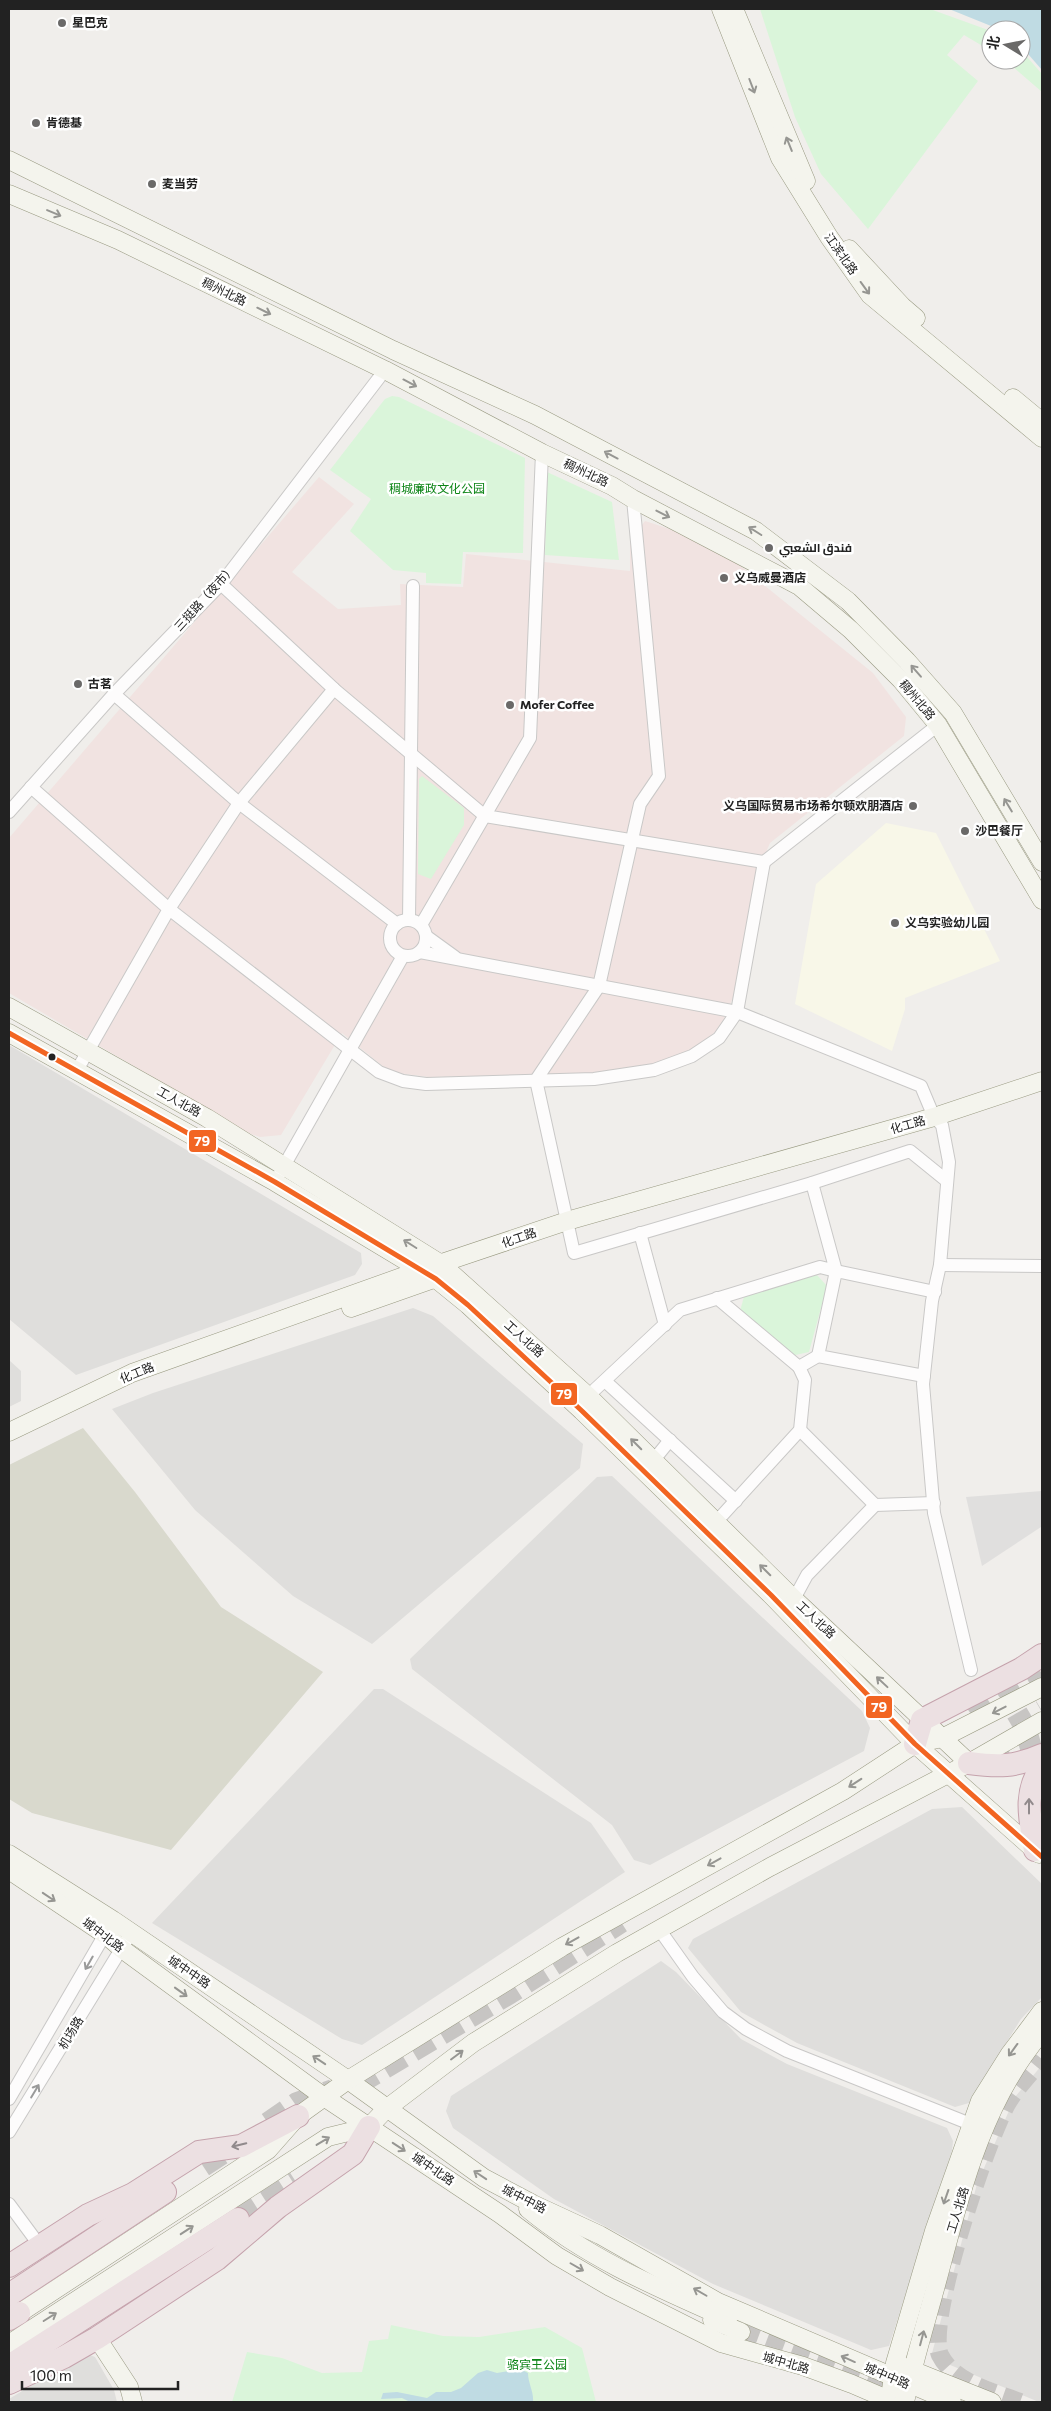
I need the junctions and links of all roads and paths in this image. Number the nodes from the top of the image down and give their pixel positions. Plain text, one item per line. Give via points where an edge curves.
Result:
1 (721, 9) edge
2 (734, 9) edge
3 (9, 160) edge
4 (9, 194) edge
5 (385, 370) junction
6 (1042, 422) edge
7 (1042, 438) edge
8 (542, 453) junction
9 (633, 499) junction
10 (220, 584) junction
11 (413, 586) dead end
12 (334, 689) junction
13 (114, 694) junction
14 (938, 724) junction
15 (410, 753) junction
16 (31, 787) junction
17 (239, 803) junction
18 (9, 812) edge
19 (485, 816) junction
20 (631, 840) junction
21 (764, 862) junction
22 (1042, 862) edge
23 (1042, 900) edge
24 (169, 909) junction
25 (413, 927) junction
26 (420, 952) junction
27 (403, 956) junction
28 (457, 958) junction
29 (599, 986) junction
30 (9, 1008) edge
31 (736, 1012) junction
32 (9, 1033) edge
33 (350, 1050) junction
34 (87, 1052) junction
35 (76, 1072) junction
36 (536, 1080) junction
37 (1042, 1081) edge
38 (1042, 1093) edge
39 (938, 1121) junction
40 (284, 1165) junction
41 (947, 1181) junction
42 (275, 1182) junction
43 (812, 1183) junction
44 (569, 1226) junction
45 (640, 1233) junction
46 (940, 1265) junction
47 (1042, 1266) edge
48 (836, 1270) junction
49 (437, 1271) junction
50 (935, 1292) junction
51 (717, 1298) junction
52 (665, 1324) junction
53 (818, 1356) junction
54 (799, 1367) junction
55 (924, 1376) junction
56 (606, 1382) junction
57 (588, 1396) junction
58 (800, 1430) junction
59 (9, 1432) edge
60 (670, 1440) junction
61 (9, 1443) edge
62 (653, 1461) junction
63 (736, 1501) junction
64 (934, 1503) junction
65 (875, 1505) junction
66 (717, 1521) junction
67 (794, 1599) junction
68 (1042, 1654) edge
69 (971, 1670) dead end
70 (1042, 1687) edge
71 (922, 1720) junction
72 (1042, 1721) edge
73 (942, 1738) junction
74 (915, 1744) junction
75 (1042, 1755) edge
76 (969, 1763) junction
77 (1042, 1765) edge
78 (948, 1773) junction
79 (9, 1854) edge
80 (1038, 1854) edge
81 (9, 1870) edge
82 (109, 1927) junction
83 (660, 1929) junction
84 (131, 1933) junction
85 (122, 1949) junction
86 (1042, 2012) edge
87 (1042, 2032) edge
88 (348, 2080) junction
89 (324, 2097) junction
90 (9, 2099) edge
91 (386, 2109) junction
92 (298, 2116) junction
93 (369, 2127) junction
94 (978, 2127) junction
95 (9, 2132) edge
96 (203, 2166) tunnel mouth
97 (504, 2188) junction
98 (133, 2194) junction
99 (9, 2204) edge
100 (278, 2207) junction
101 (503, 2216) junction
102 (238, 2219) tunnel mouth
103 (40, 2246) junction
104 (9, 2266) edge
105 (9, 2280) edge
106 (11, 2312) edge
107 (97, 2338) junction
108 (9, 2364) edge
109 (902, 2374) junction
110 (133, 2402) edge
111 (894, 2402) edge
112 (952, 2402) edge
113 (992, 2402) edge

1 -> 7 main road, 江滨北路 via 780,158 870,295
6 -> 2 main road, 江滨北路 via 902,306 847,247 801,173
22 -> 3 main road, 稠州北路 via 953,713 848,601 756,531 535,415 393,350
4 -> 5 main road, 稠州北路 via 118,240
5 -> 8 main road, 稠州北路
5 - 10 street, 三挺路（夜市）
8 - 9 main road, 稠州北路
8 - 19 street via 530,738
9 -> 14 main road, 稠州北路 via 799,586 851,630
9 - 20 street via 660,776 640,804
10 - 12 street
10 - 13 street, 三挺路（夜市）
11 - 15 street
12 - 15 street
12 - 17 street
13 - 16 street, 三挺路（夜市）
13 - 17 street
14 - 21 street
14 - 23 main road, 稠州北路
15 - 19 street
15 - 25 street
16 - 18 street, 三挺路（夜市）
16 - 24 street
17 - 24 street
17 - 25 street
19 - 20 street
19 - 25 street
20 - 21 street
20 - 29 street
21 - 31 street
24 - 33 street
24 - 34 street
25 - 26 street via 424,948
25 - 27 street via 393,929 390,940 394,950
25 - 28 street
26 - 27 street
26 - 28 street
27 - 33 street
28 - 29 street
29 - 31 street
29 - 36 street
30 - 34 main road, 工人北路
31 - 36 street via 719,1038 692,1056 654,1070 594,1079
31 - 39 street via 921,1086
32 - 35 main road, 工人北路
33 - 36 street via 379,1072 403,1081 426,1084
33 - 40 street
34 - 35 street
34 - 40 main road, 工人北路
35 - 42 main road, 工人北路
36 - 44 street
37 - 39 main road, 化工路
38 - 39 main road, 化工路
39 - 41 street via 949,1162
39 - 44 main road, 化工路
40 - 42 street
49 -> 40 main road, 工人北路
41 - 43 street via 910,1151
41 - 46 street
42 - 49 main road, 工人北路
43 - 45 street
43 - 48 street
44 - 45 street via 574,1253
44 - 49 main road, 化工路
45 - 52 street
46 - 47 street
46 - 50 street
48 - 50 street
48 - 51 street via 820,1267
48 - 53 street
49 - 57 main road, 工人北路
49 - 59 main road, 化工路 via 132,1374
49 - 61 main road, 化工路 via 136,1383
49 - 74 main road, 工人北路 via 468,1305 771,1595
50 - 55 street
51 - 52 street via 680,1310
51 - 54 street
52 - 56 street
53 - 54 street
53 - 55 street
54 - 58 street via 805,1380
55 - 64 street
56 - 57 street
56 - 60 street
62 -> 57 main road, 工人北路
58 - 63 street
58 - 65 street
60 - 62 street
60 - 63 street
62 - 66 main road, 工人北路
63 - 66 street
64 - 65 street
64 - 69 street
65 - 67 street via 807,1576
67 -> 66 main road, 工人北路
71 -> 67 main road, 工人北路
68 - 71 highway via 1021,1669
70 -> 73 main road
71 - 73 main road, 工人北路
71 - 74 highway
72 - 76 main road
73 - 74 main road
73 - 76 main road, 工人北路
74 - 78 main road, 工人北路
74 -> 88 main road via 843,1791 562,1947
75 - 76 highway via 1022,1764 995,1766
76 - 78 main road
80 -> 77 highway via 1028,1806 1031,1789
78 - 80 main road, 工人北路
78 - 83 main road
79 - 82 main road, 城中北路
81 -> 82 main road, 城中北路
82 - 84 main road, 城中北路
82 - 85 main road, 城中北路
82 -> 90 street, 机场路
91 -> 83 main road via 473,2043
83 - 94 street via 692,1977 723,2012 746,2029 787,2051
84 - 85 street, 机场路
88 -> 84 main road, 城中中路
85 -> 89 main road, 城中北路
95 -> 85 street, 机场路
86 -> 94 main road via 980,2101
87 - 94 main road, 工人北路
88 - 89 main road
88 - 91 main road, 城中中路
89 - 92 main road
89 - 93 main road, 城中北路
91 - 93 main road
97 -> 91 main road, 城中中路 via 484,2178
92 -> 98 highway via 241,2146 199,2152
92 - 106 main road via 268,2150
93 - 100 highway via 353,2154
93 -> 101 main road, 城中北路
108 -> 93 main road via 328,2137
94 - 109 main road, 工人北路 via 950,2235
96 - 106 highway
97 - 101 main road via 544,2222 620,2269 743,2329 679,2307
109 -> 97 main road, 城中中路 via 718,2302 600,2235
98 - 103 highway via 88,2215
98 - 105 highway via 116,2210
99 - 103 street
100 - 107 highway via 217,2259
100 - 108 highway via 62,2346
101 -> 111 main road, 城中北路 via 557,2256 721,2343 803,2366
102 - 108 highway
103 - 104 highway
107 - 108 highway via 64,2357
107 - 110 main road via 129,2387
109 - 111 main road, 工人北路
109 - 112 main road, 城中中路
109 - 113 main road

